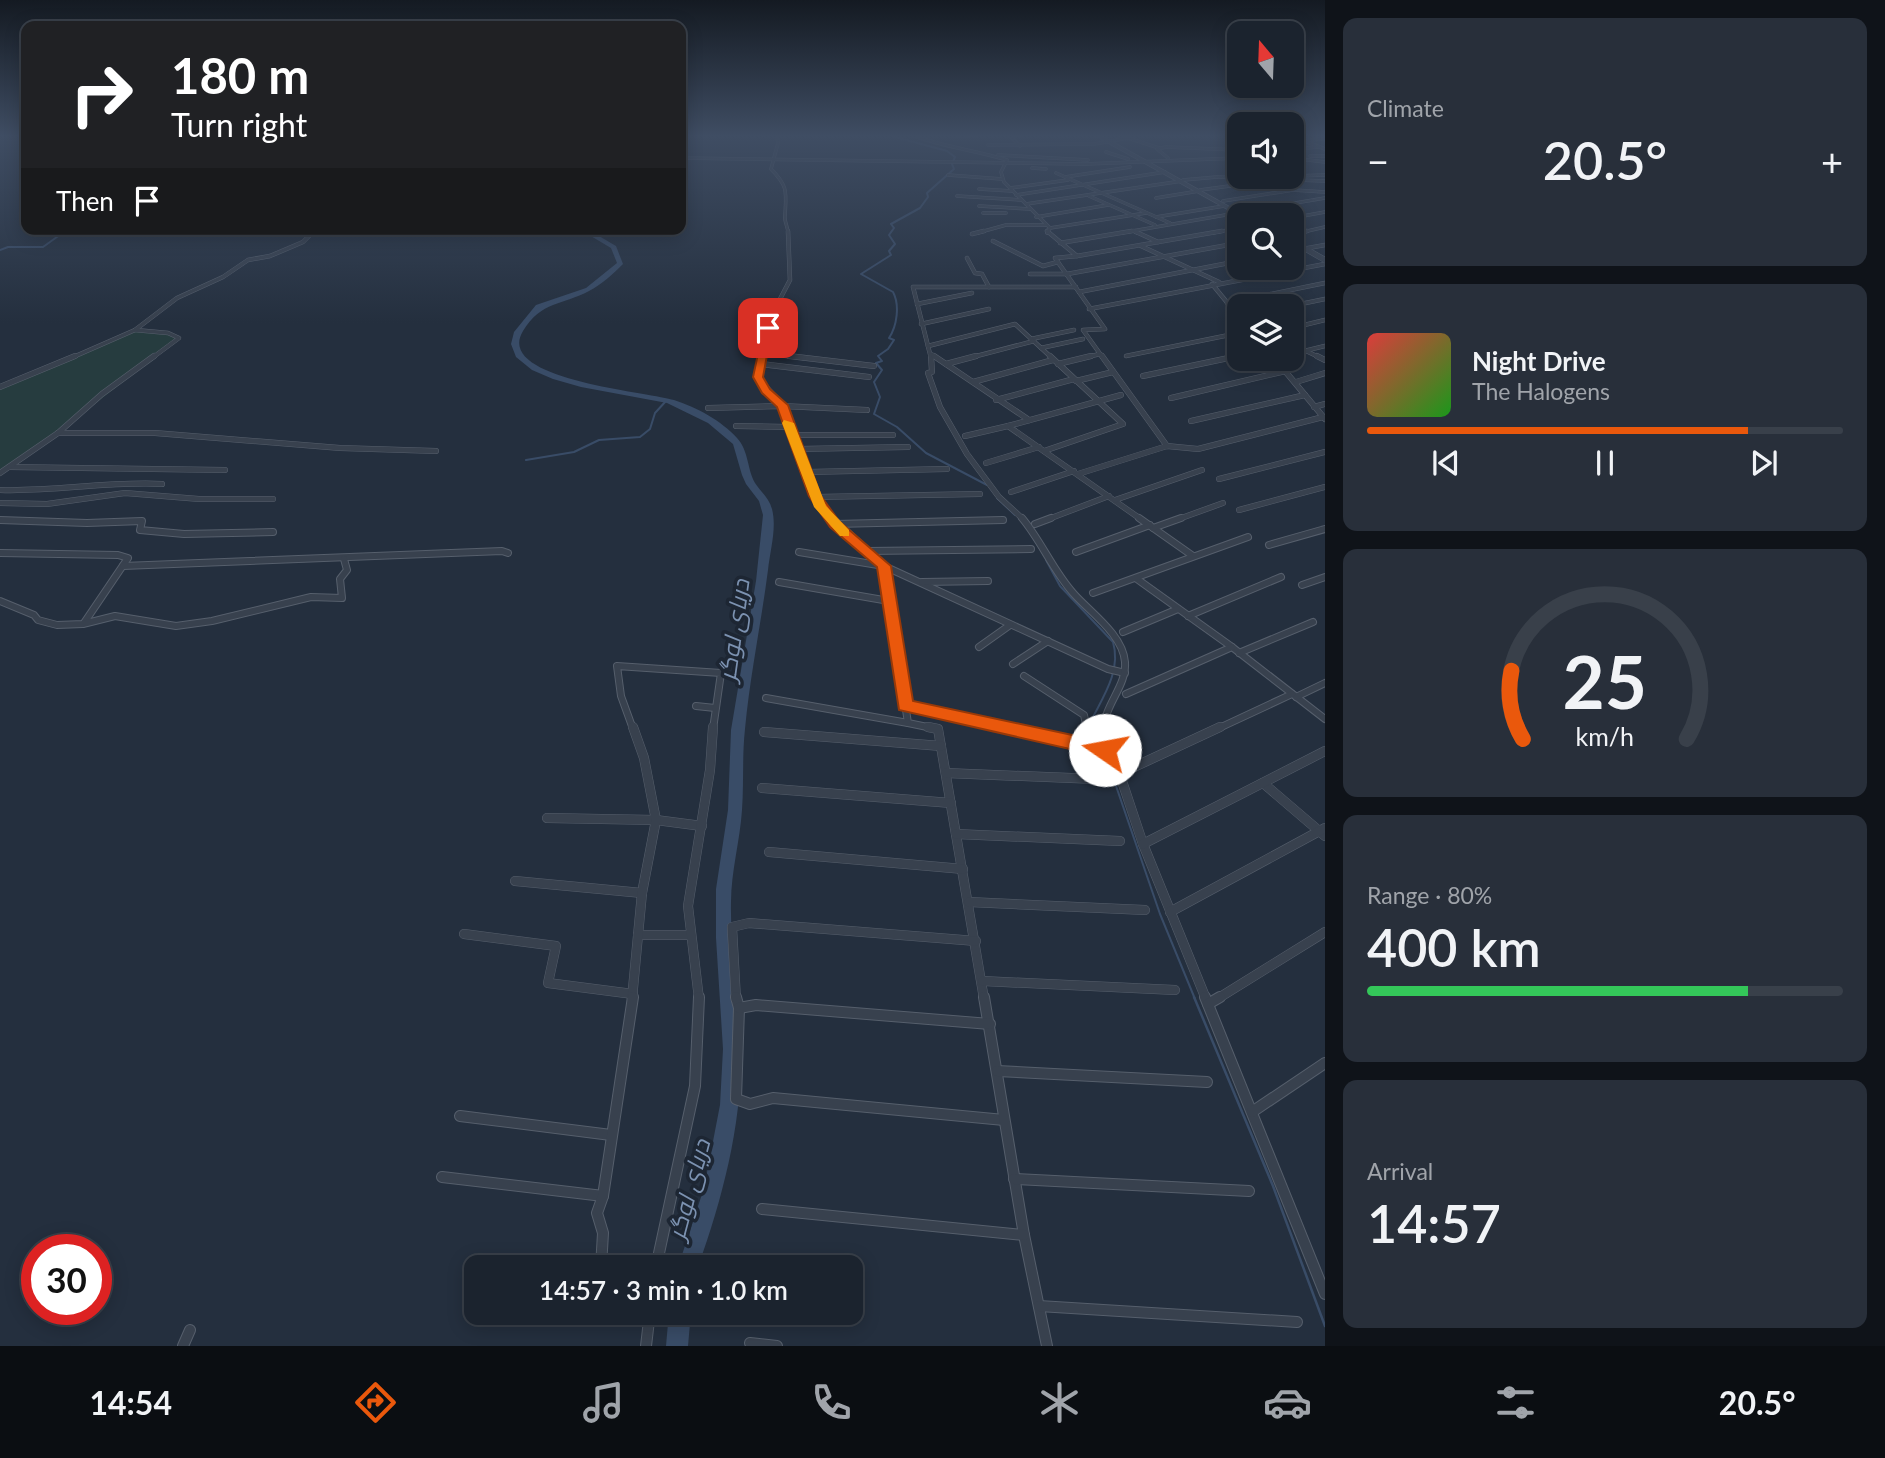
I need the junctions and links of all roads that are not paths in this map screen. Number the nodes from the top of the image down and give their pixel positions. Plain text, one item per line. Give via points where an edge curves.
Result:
1 (787, 198) edge
2 (986, 198) edge
3 (1020, 198) edge
4 (1069, 198) edge
5 (1095, 198) edge
6 (1113, 198) edge
7 (1213, 198) edge
8 (1254, 198) edge
9 (1325, 198) edge
10 (1022, 200) junction
11 (1299, 203) edge
12 (1026, 204) junction
13 (1224, 204) junction
14 (1110, 205) junction
15 (979, 206) dead end
16 (1227, 206) edge
17 (1325, 212) edge
18 (983, 213) dead end
19 (1033, 213) junction
20 (1146, 213) junction
21 (1132, 215) junction
22 (1227, 216) edge
23 (1304, 216) edge
24 (1156, 217) junction
25 (1171, 224) junction
26 (1048, 226) junction
27 (1158, 226) junction
28 (1325, 227) edge
29 (1133, 230) junction
30 (1227, 230) edge
31 (1304, 231) edge
32 (972, 234) dead end
33 (309, 235) edge
34 (993, 241) dead end
35 (1158, 242) junction
36 (1060, 243) junction
37 (1140, 245) junction
38 (1227, 245) edge
39 (1325, 245) edge
40 (1304, 249) edge
41 (1304, 250) edge
42 (1077, 257) junction
43 (1163, 257) junction
44 (967, 258) dead end
45 (1058, 262) junction
46 (1325, 262) edge
47 (1227, 263) edge
48 (1193, 270) junction
49 (1030, 274) dead end
50 (1067, 274) junction
51 (1220, 283) junction
52 (1325, 283) edge
53 (1212, 285) junction
54 (989, 288) junction
55 (1077, 289) junction
56 (972, 293) dead end
57 (1271, 294) edge
58 (1325, 299) edge
59 (1227, 303) edge
60 (1304, 303) edge
61 (917, 304) junction
62 (989, 309) dead end
63 (1089, 309) junction
64 (1325, 320) edge
65 (921, 324) junction
66 (1304, 325) edge
67 (135, 330) junction
68 (1074, 330) dead end
69 (1227, 335) edge
70 (1083, 339) dead end
71 (1032, 340) junction
72 (1325, 346) edge
73 (1041, 348) junction
74 (929, 350) junction
75 (1306, 351) joint
76 (761, 353) junction
77 (1100, 354) junction
78 (1126, 356) dead end
79 (1227, 358) edge
80 (1325, 360) edge
81 (1055, 362) junction
82 (761, 364) junction
83 (946, 364) junction
84 (874, 366) dead end
85 (1286, 371) joint
86 (1113, 372) junction
87 (1325, 373) edge
88 (1143, 376) dead end
89 (869, 377) dead end
90 (1075, 380) junction
91 (972, 382) junction
92 (1296, 382) junction
93 (0, 387) edge
94 (1121, 395) dead end
95 (1305, 395) junction
96 (1171, 398) dead end
97 (996, 400) junction
98 (1099, 401) junction
99 (1325, 404) edge
100 (782, 405) junction
101 (1314, 407) junction
102 (708, 408) dead end
103 (867, 410) dead end
104 (1324, 419) edge
105 (1029, 421) junction
106 (1191, 421) dead end
107 (736, 426) dead end
108 (1008, 426) junction
109 (789, 427) junction
110 (58, 433) junction
111 (792, 435) junction
112 (892, 435) dead end
113 (965, 436) dead end
114 (1167, 446) junction
115 (908, 447) dead end
116 (798, 449) junction
117 (1041, 449) junction
118 (436, 451) dead end
119 (1325, 452) edge
120 (986, 463) dead end
121 (9, 467) junction
122 (947, 469) dead end
123 (225, 470) dead end
124 (1202, 470) dead end
125 (807, 471) junction
126 (0, 473) edge
127 (1076, 473) junction
128 (1219, 480) dead end
129 (162, 484) dead end
130 (1325, 487) edge
131 (0, 490) edge
132 (1010, 492) dead end
133 (980, 494) dead end
134 (815, 496) junction
135 (1112, 498) junction
136 (273, 499) dead end
137 (0, 503) edge
138 (1223, 503) dead end
139 (1239, 510) dead end
140 (0, 520) edge
141 (1003, 520) dead end
142 (834, 524) junction
143 (1035, 524) dead end
144 (1152, 527) junction
145 (1325, 529) edge
146 (273, 532) dead end
147 (1248, 537) dead end
148 (1269, 545) dead end
149 (1031, 549) dead end
150 (866, 551) junction
151 (799, 552) dead end
152 (1076, 552) dead end
153 (0, 553) edge
154 (508, 553) dead end
155 (1192, 556) junction
156 (344, 559) junction
157 (123, 566) junction
158 (884, 566) junction
159 (1281, 576) dead end
160 (1325, 577) edge
161 (1137, 579) junction
162 (988, 581) dead end
163 (779, 582) dead end
164 (919, 582) junction
165 (1302, 585) dead end
166 (1093, 593) dead end
167 (0, 601) edge
168 (889, 601) junction
169 (1178, 609) junction
170 (1188, 616) junction
171 (1313, 622) dead end
172 (83, 624) junction
173 (1010, 625) junction
174 (1123, 632) dead end
175 (1048, 641) junction
176 (1232, 647) junction
177 (979, 648) dead end
178 (1239, 653) junction
179 (1013, 664) dead end
180 (1122, 672) junction
181 (1024, 676) dead end
182 (1325, 683) edge
183 (1126, 694) dead end
184 (1294, 695) junction
185 (766, 698) dead end
186 (696, 706) dead end
187 (905, 706) junction
188 (715, 708) junction
189 (1325, 719) edge
190 (908, 723) junction
191 (764, 732) dead end
192 (941, 746) junction
193 (1091, 747) junction
194 (1107, 750) junction
195 (1325, 751) edge
196 (946, 773) junction
197 (1119, 774) junction
198 (1096, 779) dead end
199 (1263, 783) junction
200 (762, 788) dead end
201 (951, 803) junction
202 (547, 818) dead end
203 (656, 820) junction
204 (702, 826) junction
205 (1323, 831) edge
206 (956, 834) junction
207 (1120, 841) dead end
208 (1143, 844) junction
209 (769, 852) dead end
210 (963, 869) junction
211 (515, 881) dead end
212 (642, 893) junction
213 (969, 902) junction
214 (1145, 910) dead end
215 (1170, 912) junction
216 (1325, 932) edge
217 (464, 934) dead end
218 (690, 935) junction
219 (638, 936) junction
220 (976, 941) junction
221 (983, 981) junction
222 (1175, 990) dead end
223 (633, 995) junction
224 (1208, 1004) junction
225 (739, 1008) junction
226 (990, 1024) junction
227 (1325, 1063) edge
228 (997, 1071) junction
229 (1207, 1082) dead end
230 (1252, 1112) junction
231 (460, 1116) dead end
232 (1004, 1121) junction
233 (611, 1135) junction
234 (442, 1177) dead end
235 (1014, 1179) junction
236 (1249, 1191) dead end
237 (603, 1195) junction
238 (762, 1209) dead end
239 (1024, 1235) junction
240 (602, 1255) edge
241 (659, 1255) edge
242 (1325, 1294) edge
243 (1039, 1306) junction
244 (1297, 1322) dead end
245 (648, 1325) edge
246 (190, 1330) dead end
247 (750, 1343) dead end
248 (183, 1346) edge
249 (646, 1346) edge
250 (777, 1346) edge
251 (1047, 1346) edge

1 - 76 street via 784,218 790,280 770,318
2 - 10 street
3 - 10 street
4 - 12 street
5 - 14 street
6 - 20 street
7 - 13 street
8 - 13 street
9 - 11 street
10 - 12 street
12 - 19 street
13 - 16 street
13 - 24 street
14 - 19 street
14 - 21 street
15 - 19 street
17 - 23 street
18 - 19 street
19 - 26 street
20 - 21 street
20 - 24 street
21 - 26 street
21 - 27 street
22 - 25 street
24 - 25 street
25 - 27 street
26 - 32 street via 1006,225
26 - 36 street via 1046,232
27 - 29 street
28 - 31 street
29 - 35 street
29 - 36 street
30 - 35 street
33 - 67 street via 303,242 248,260 177,298
34 - 45 street via 1043,266
35 - 37 street
36 - 42 street
37 - 42 street
37 - 43 street
38 - 43 street
39 - 40 street
41 - 46 street
42 - 45 street via 1055,258
43 - 48 street
43 - 50 street
44 - 54 street
45 - 50 street
46 - 51 street
47 - 48 street
48 - 51 street
48 - 55 street
49 - 50 street
50 - 55 street
51 - 53 street
52 - 57 street
53 - 59 street
53 - 63 street
54 - 55 street
54 - 61 street via 913,287
55 - 63 street
56 - 61 street
58 - 60 street
61 - 65 street
62 - 65 street
63 - 77 street via 1105,329 1083,330
64 - 66 street
65 - 74 street
67 - 93 street
67 - 110 street via 179,338 102,394
68 - 71 street
69 - 78 street
70 - 73 street
71 - 73 street
71 - 74 street via 1015,324
71 - 83 street
72 - 75 street
73 - 81 street
74 - 83 street
74 - 180 street via 932,372 928,373 934,394 959,446 1024,520 1065,584 1118,644 1123,653
75 - 80 street
76 - 82 street
76 - 84 street
77 - 81 street
77 - 86 street
79 - 88 street
81 - 90 street
81 - 91 street
82 - 89 street
82 - 100 street via 761,383
83 - 91 street
85 - 92 street
85 - 96 street
86 - 90 street
86 - 114 street
87 - 92 street
90 - 97 street
90 - 98 street
91 - 97 street
92 - 95 street
94 - 98 street
95 - 101 street
95 - 106 street
97 - 105 street
98 - 105 street
98 - 117 street via 1123,424
99 - 101 street
100 - 102 street
100 - 103 street
100 - 109 street
101 - 104 street
104 - 114 street via 1198,449
105 - 108 street
107 - 109 street
108 - 113 street
108 - 117 street
109 - 111 street
110 - 118 street via 155,433
110 - 121 street
111 - 112 street
111 - 116 street
114 - 127 street
115 - 116 street
116 - 125 street
117 - 120 street
117 - 127 street
119 - 128 street
121 - 123 street
121 - 126 street
122 - 125 street
124 - 135 street
125 - 134 street
127 - 132 street
127 - 135 street
129 - 131 street via 117,482
130 - 139 street
133 - 134 street
134 - 142 street
135 - 143 street
135 - 144 street
136 - 137 street via 125,493 47,504
138 - 144 street
140 - 146 street via 142,521 140,530 184,534
141 - 142 street
142 - 150 street
144 - 152 street
144 - 155 street
145 - 148 street
147 - 155 street
149 - 150 street
150 - 158 street
151 - 158 street
153 - 157 street via 118,555 128,558
154 - 156 street
155 - 161 street
156 - 157 street
156 - 172 street via 347,570 340,579 342,598 311,597 185,625 115,617
157 - 172 street
158 - 164 street
158 - 168 street
159 - 170 street
160 - 165 street
161 - 166 street
161 - 169 street
162 - 164 street
163 - 168 street
164 - 173 street
167 - 172 street via 38,621
168 - 187 street
169 - 170 street
169 - 174 street
170 - 176 street
171 - 178 street
173 - 175 street
173 - 177 street
175 - 179 street
175 - 180 street
176 - 178 street
176 - 183 street
178 - 184 street
180 - 194 street via 1102,722
181 - 193 street via 1082,713
182 - 184 street
184 - 189 street
184 - 197 street
185 - 190 street
186 - 188 street
187 - 190 street
187 - 193 street
188 - 203 street via 721,673 617,666 621,696 644,758
188 - 204 street
190 - 192 street via 938,729
191 - 192 street
192 - 196 street
193 - 194 street
194 - 197 street
195 - 199 street
196 - 198 street
196 - 201 street
197 - 208 street
199 - 205 street
199 - 208 street
200 - 201 street
201 - 206 street
202 - 203 street
203 - 204 street
203 - 212 street
204 - 218 street via 689,893
205 - 215 street
206 - 207 street
206 - 210 street
208 - 215 street
209 - 210 street
210 - 213 street
211 - 212 street
212 - 219 street
213 - 214 street
213 - 220 street
215 - 224 street
216 - 224 street
217 - 223 street via 556,946 548,983
218 - 219 street
218 - 241 street via 700,1004 695,1086
219 - 223 street
220 - 221 street
220 - 225 street via 750,923 732,927 734,991
221 - 222 street
221 - 226 street
223 - 233 street
224 - 230 street
225 - 226 street via 756,1004
225 - 232 street via 736,1099 750,1104 774,1097
226 - 228 street
227 - 230 street
228 - 229 street
228 - 232 street
230 - 242 street
231 - 233 street
232 - 235 street
233 - 237 street
234 - 237 street
235 - 236 street
235 - 239 street
237 - 240 street via 597,1213 603,1224
238 - 239 street
239 - 243 street
243 - 244 street
243 - 251 street
245 - 249 street
246 - 248 street
247 - 250 street

